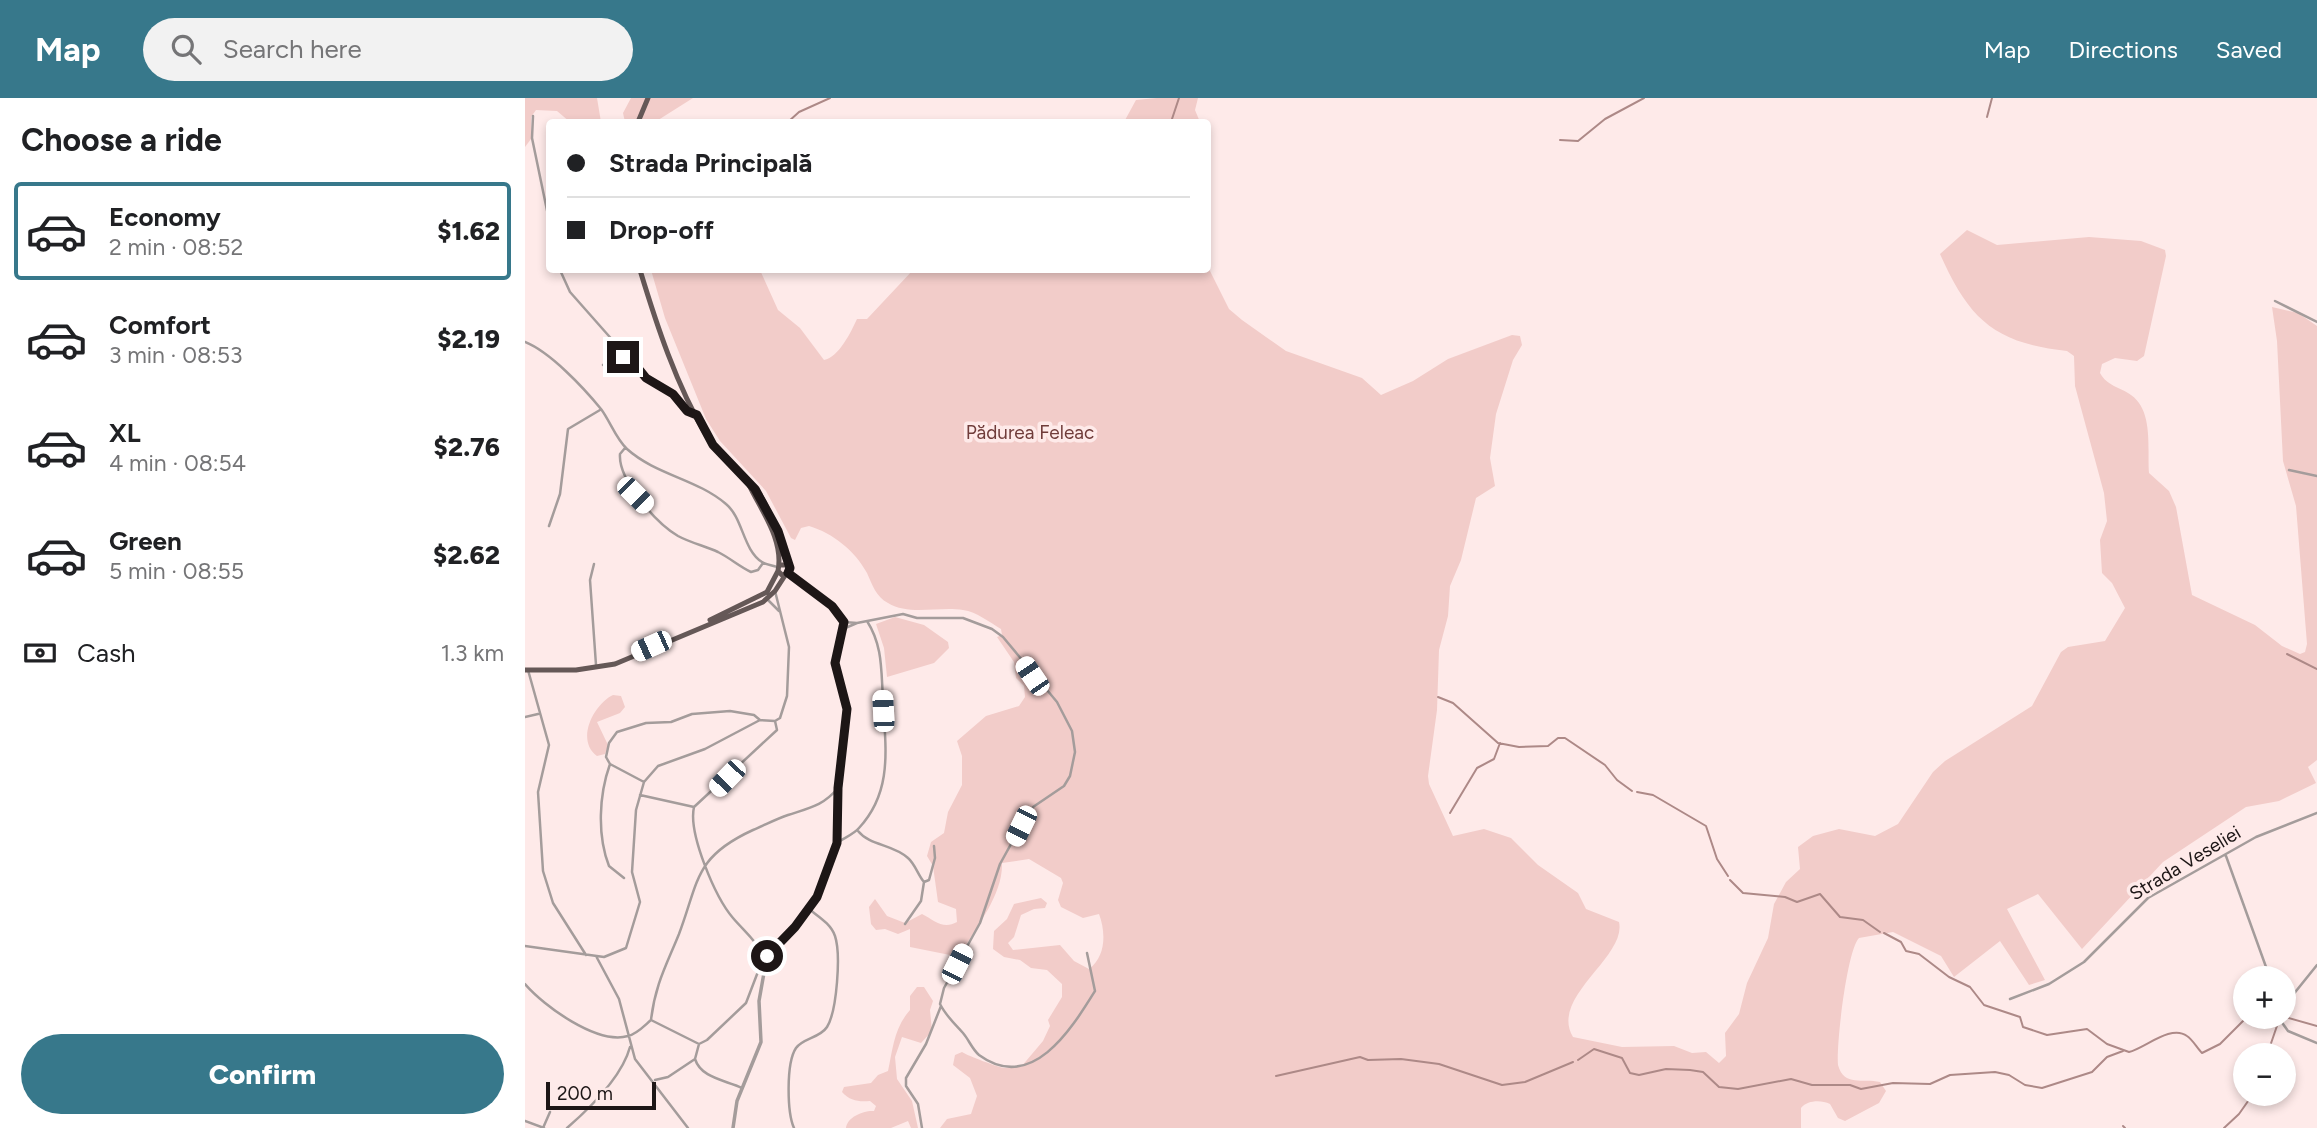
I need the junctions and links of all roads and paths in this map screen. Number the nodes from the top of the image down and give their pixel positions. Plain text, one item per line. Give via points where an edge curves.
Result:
1 (648, 98) edge
2 (533, 116) dead end
3 (639, 119) edge
4 (546, 206) edge
5 (561, 273) edge
6 (641, 273) edge
7 (2275, 301) dead end
8 (2317, 322) edge
9 (525, 342) edge
10 (630, 358) junction
11 (603, 365) dead end
12 (601, 410) junction
13 (697, 415) junction
14 (625, 448) junction
15 (2289, 470) dead end
16 (2317, 475) edge
17 (748, 482) junction
18 (549, 526) dead end
19 (763, 563) junction
20 (594, 564) dead end
21 (788, 565) junction
22 (778, 568) junction
23 (787, 574) junction
24 (775, 591) junction
25 (767, 595) junction
26 (779, 611) junction
27 (867, 621) junction
28 (844, 622) junction
29 (857, 623) junction
30 (843, 629) junction
31 (596, 665) junction
32 (526, 669) edge
33 (538, 714) junction
34 (525, 717) edge
35 (760, 720) junction
36 (775, 721) junction
37 (610, 764) junction
38 (644, 782) junction
39 (838, 788) junction
40 (640, 795) junction
41 (694, 807) junction
42 (2317, 813) edge
43 (858, 831) junction
44 (837, 843) junction
45 (934, 845) dead end
46 (2226, 856) junction
47 (706, 867) junction
48 (624, 877) dead end
49 (925, 882) junction
50 (809, 909) junction
51 (905, 924) dead end
52 (525, 946) edge
53 (1087, 953) dead end
54 (586, 955) junction
55 (596, 956) junction
56 (766, 956) junction
57 (2317, 965) edge
58 (2266, 966) edge
59 (525, 984) edge
60 (2296, 991) edge
61 (2010, 999) dead end
62 (940, 1006) junction
63 (650, 1020) junction
64 (2287, 1029) edge
65 (628, 1036) junction
66 (2317, 1042) edge
67 (699, 1044) junction
68 (630, 1047) junction
69 (695, 1059) junction
70 (654, 1081) junction
71 (742, 1088) junction
72 (549, 1112) dead end
73 (525, 1121) edge
74 (567, 1127) edge
75 (543, 1128) edge
76 (688, 1128) edge
77 (733, 1128) edge
78 (794, 1128) edge
79 (922, 1128) edge

1 - 3 main road
2 - 4 street via 532,138
5 - 10 street via 570,292
6 - 13 main road via 665,346
7 - 8 street
9 - 12 street via 539,347
10 - 11 street
10 - 13 street via 646,378
12 - 14 street
12 - 18 street via 568,429 559,494
13 - 17 main road via 713,445
14 - 19 street via 725,502
14 - 19 street via 620,464 635,495 669,529 747,570 754,572
15 - 16 street
17 - 21 main road via 775,523
17 - 22 main road via 774,534
19 - 22 street
20 - 31 street via 590,580
21 - 22 main road
21 - 23 main road
22 - 23 main road
22 - 25 main road
23 - 24 main road
23 - 28 street via 832,606
24 - 25 main road
24 - 26 street
25 - 26 street
25 - 31 main road via 631,655
25 - 32 main road via 615,664 576,670
26 - 36 street via 789,647 787,696
27 - 29 street
27 - 43 street via 879,641 887,771
27 - 62 street via 903,614 963,618 992,629 1057,702 1072,731 1075,752 1070,776 1064,786 1033,807 1021,826 1000,864 980,923 944,988
28 - 29 street
28 - 30 street
29 - 30 street
30 - 39 street via 835,663 847,709
31 - 32 main road
32 - 33 street
33 - 34 street
33 - 54 street via 549,745 538,792 543,871 553,903
35 - 36 street
35 - 37 street via 730,711 632,726 614,735 606,757
35 - 38 street via 705,749 658,766
36 - 41 street via 776,730
37 - 38 street
37 - 48 street via 602,797 603,837 609,866
38 - 40 street
39 - 44 street
39 - 47 street via 821,804 727,844
40 - 41 street
40 - 55 street via 632,872 640,902 632,936 620,953
41 - 47 street via 693,831
42 - 46 street, Strada Veseliei via 2256,836
43 - 44 street
43 - 49 street via 866,840 888,845 910,859
44 - 50 street
45 - 49 street via 935,858
46 - 58 street
46 - 61 street, Strada Veseliei via 2139,903 2074,969
47 - 56 street via 731,916
47 - 63 street via 696,878 680,932 655,989
49 - 51 street via 921,901
50 - 56 street
50 - 78 street via 836,940 836,1002 826,1028 798,1046 793,1056 789,1106
52 - 54 street
53 - 62 street via 1095,991 1058,1045 1034,1060 1005,1066 978,1055
54 - 55 street
55 - 65 street via 619,999
56 - 67 street via 746,1003
56 - 71 street via 759,1001 761,1042
57 - 60 street
59 - 65 street via 548,1008 574,1022 603,1034
62 - 79 street via 926,1044 906,1078 918,1104
63 - 65 street
63 - 67 street
64 - 66 street
65 - 68 street
67 - 69 street
68 - 70 street
68 - 74 street via 616,1073 582,1116
69 - 70 street
69 - 71 street via 712,1078
70 - 76 street
71 - 77 street
72 - 75 street
73 - 75 street

